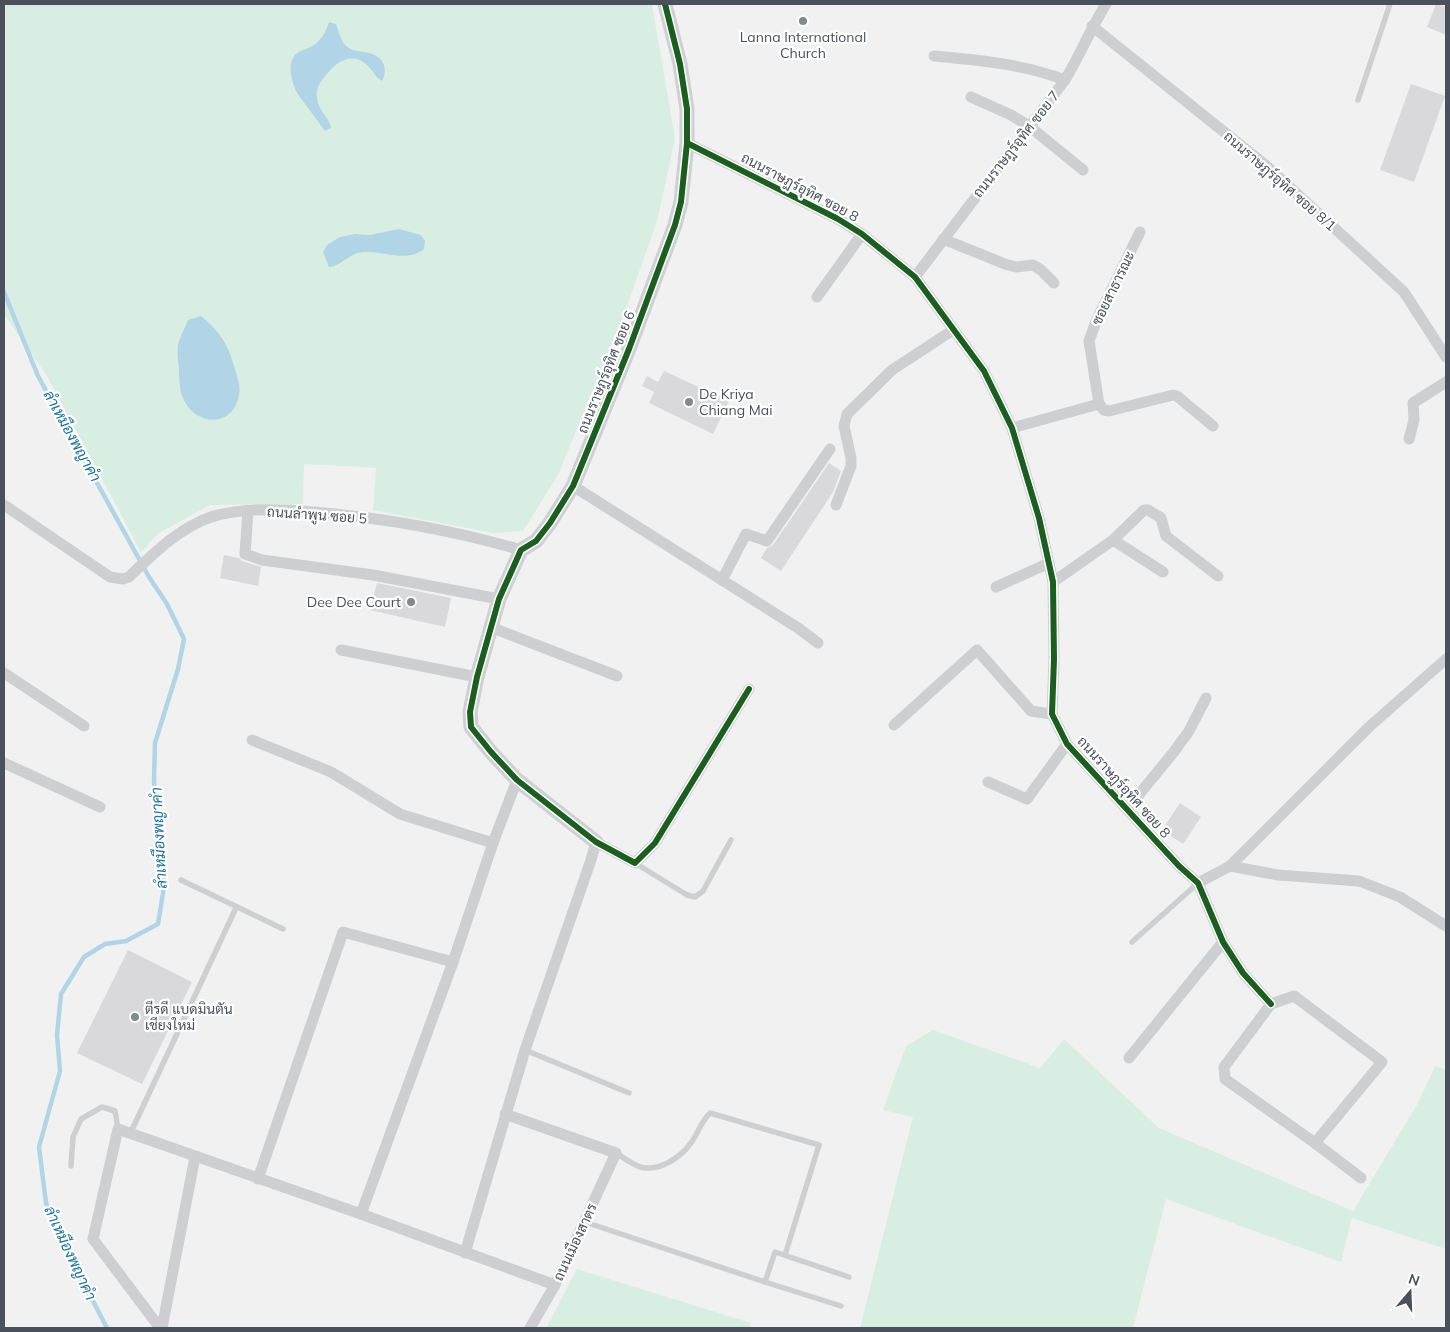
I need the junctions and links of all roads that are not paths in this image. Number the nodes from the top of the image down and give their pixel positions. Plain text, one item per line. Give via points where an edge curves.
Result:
1 (665, 4) edge
2 (1106, 4) edge
3 (1390, 4) edge
4 (1092, 26) junction
5 (934, 56) dead end
6 (1065, 80) junction
7 (971, 97) dead end
8 (1358, 100) dead end
9 (1029, 126) junction
10 (687, 143) junction
11 (1083, 170) dead end
12 (1140, 232) dead end
13 (862, 234) junction
14 (943, 239) junction
15 (915, 277) junction
16 (1054, 283) dead end
17 (817, 297) dead end
18 (953, 330) junction
19 (1446, 357) edge
20 (1446, 382) edge
21 (1099, 404) junction
22 (1213, 426) dead end
23 (1012, 428) junction
24 (1409, 439) dead end
25 (830, 449) dead end
26 (573, 486) junction
27 (4, 505) edge
28 (836, 505) dead end
29 (248, 511) junction
30 (1112, 540) junction
31 (521, 550) junction
32 (1048, 563) junction
33 (1163, 572) dead end
34 (1218, 576) dead end
35 (722, 580) junction
36 (1053, 582) junction
37 (996, 587) dead end
38 (499, 599) junction
39 (490, 628) junction
40 (818, 643) dead end
41 (341, 650) dead end
42 (1446, 659) edge
43 (4, 673) edge
44 (477, 676) junction
45 (616, 676) dead end
46 (749, 689) dead end
47 (1206, 698) dead end
48 (1052, 714) junction
49 (894, 725) dead end
50 (84, 726) dead end
51 (252, 740) dead end
52 (1067, 744) junction
53 (4, 763) edge
54 (518, 780) junction
55 (988, 782) dead end
56 (100, 807) dead end
57 (1127, 810) junction
58 (731, 840) dead end
59 (596, 842) junction
60 (493, 843) junction
61 (635, 863) junction
62 (1230, 866) junction
63 (181, 880) dead end
64 (1198, 883) junction
65 (236, 908) junction
66 (1446, 926) edge
67 (283, 929) dead end
68 (1132, 942) dead end
69 (1224, 942) junction
70 (453, 962) junction
71 (1271, 1004) junction
72 (525, 1050) junction
73 (1129, 1058) dead end
74 (629, 1093) dead end
75 (505, 1114) junction
76 (118, 1130) junction
77 (130, 1134) junction
78 (1315, 1143) junction
79 (616, 1153) junction
80 (196, 1157) junction
81 (71, 1166) dead end
82 (1361, 1178) dead end
83 (258, 1179) junction
84 (361, 1214) junction
85 (585, 1222) junction
86 (465, 1253) junction
87 (785, 1255) junction
88 (849, 1277) dead end
89 (765, 1282) junction
90 (555, 1285) junction
91 (841, 1306) dead end
92 (161, 1328) edge
93 (530, 1328) edge

1 - 10 street, ถนนราษฎร์อุทิศ ซอย 6 via 687,108
2 - 4 street, ถนนราษฎร์อุทิศ ซอย 7
3 - 8 lane
4 - 6 street, ถนนราษฎร์อุทิศ ซอย 7
4 - 19 street, ถนนราษฎร์อุทิศ ซอย 8/1 via 1269,168 1404,292
5 - 6 street via 1015,66
6 - 9 street, ถนนราษฎร์อุทิศ ซอย 7
7 - 9 street
9 - 11 street
9 - 14 street, ถนนราษฎร์อุทิศ ซอย 7
10 - 13 street, ถนนราษฎร์อุทิศ ซอย 8
10 - 26 street, ถนนราษฎร์อุทิศ ซอย 6 via 681,202 667,250
12 - 21 street, ซอยสาธารณะ via 1089,341
13 - 15 street, ถนนราษฎร์อุทิศ ซอย 8
13 - 17 street
14 - 15 street, ถนนราษฎร์อุทิศ ซอย 7
14 - 16 street via 1004,264 1016,267 1033,265
15 - 18 street, ถนนราษฎร์อุทิศ ซอย 8
18 - 23 street, ถนนราษฎร์อุทิศ ซอย 8 via 984,371
18 - 28 street via 892,370 847,414 844,426 851,466
20 - 24 street via 1413,403 1414,420
21 - 22 street via 1109,411 1173,395
21 - 23 street
23 - 32 street, ถนนราษฎร์อุทิศ ซอย 8 via 1039,518
25 - 35 street via 767,541 746,534
26 - 31 street, ถนนราษฎร์อุทิศ ซอย 6 via 541,535
26 - 35 street
27 - 29 street, ถนนลำพูน ซอย 5 via 110,577 123,579 188,528 211,517
29 - 31 street, ถนนลำพูน ซอย 5 via 295,510 390,521 458,533
29 - 38 street via 246,554 262,560 373,575
30 - 33 street
30 - 34 street via 1141,511 1148,510 1163,520 1166,536
30 - 36 street
31 - 38 street, ถนนราษฎร์อุทิศ ซอย 6
32 - 36 street, ถนนราษฎร์อุทิศ ซอย 8
32 - 37 street
35 - 40 street
36 - 48 street, ถนนราษฎร์อุทิศ ซอย 8
38 - 39 street, ถนนราษฎร์อุทิศ ซอย 6
39 - 44 street, ถนนราษฎร์อุทิศ ซอย 6
39 - 45 street
41 - 44 street
42 - 62 street via 1369,727
43 - 50 street
44 - 54 street, ถนนราษฎร์อุทิศ ซอย 6 via 471,727
46 - 61 street via 655,843
47 - 57 street via 1189,731
48 - 49 street via 1031,711 977,650
48 - 52 street, ถนนราษฎร์อุทิศ ซอย 8
51 - 60 street via 331,772 400,814
52 - 55 street via 1027,799
52 - 57 street, ถนนราษฎร์อุทิศ ซอย 8
53 - 56 street
54 - 59 street
54 - 60 street
57 - 64 street, ถนนราษฎร์อุทิศ ซอย 8
58 - 61 lane via 703,891 696,897
59 - 61 street
59 - 72 street
60 - 70 street
62 - 64 street
62 - 66 street via 1278,876 1359,881 1400,897
63 - 65 lane
64 - 68 lane
64 - 69 street
65 - 67 lane
65 - 77 lane
69 - 71 street via 1243,973
69 - 73 street
70 - 83 street via 343,932
70 - 84 street
71 - 78 street via 1224,1067 1225,1079
71 - 78 street via 1294,996 1382,1062
72 - 74 lane
72 - 75 street
75 - 79 street
75 - 86 street
76 - 77 street
76 - 81 lane via 115,1111 102,1108 81,1119 74,1136
76 - 92 street via 93,1239
77 - 80 street
78 - 82 street
79 - 85 street, ถนนเมืองสาตร
79 - 87 lane via 640,1167 652,1168 675,1159 710,1113 819,1145
80 - 83 street
80 - 92 street
83 - 84 street
84 - 86 street
85 - 89 lane
85 - 90 street, ถนนเมืองสาตร
86 - 90 street
87 - 88 lane
87 - 89 lane via 775,1252
89 - 91 lane
90 - 93 street, ถนนเมืองสาตร

